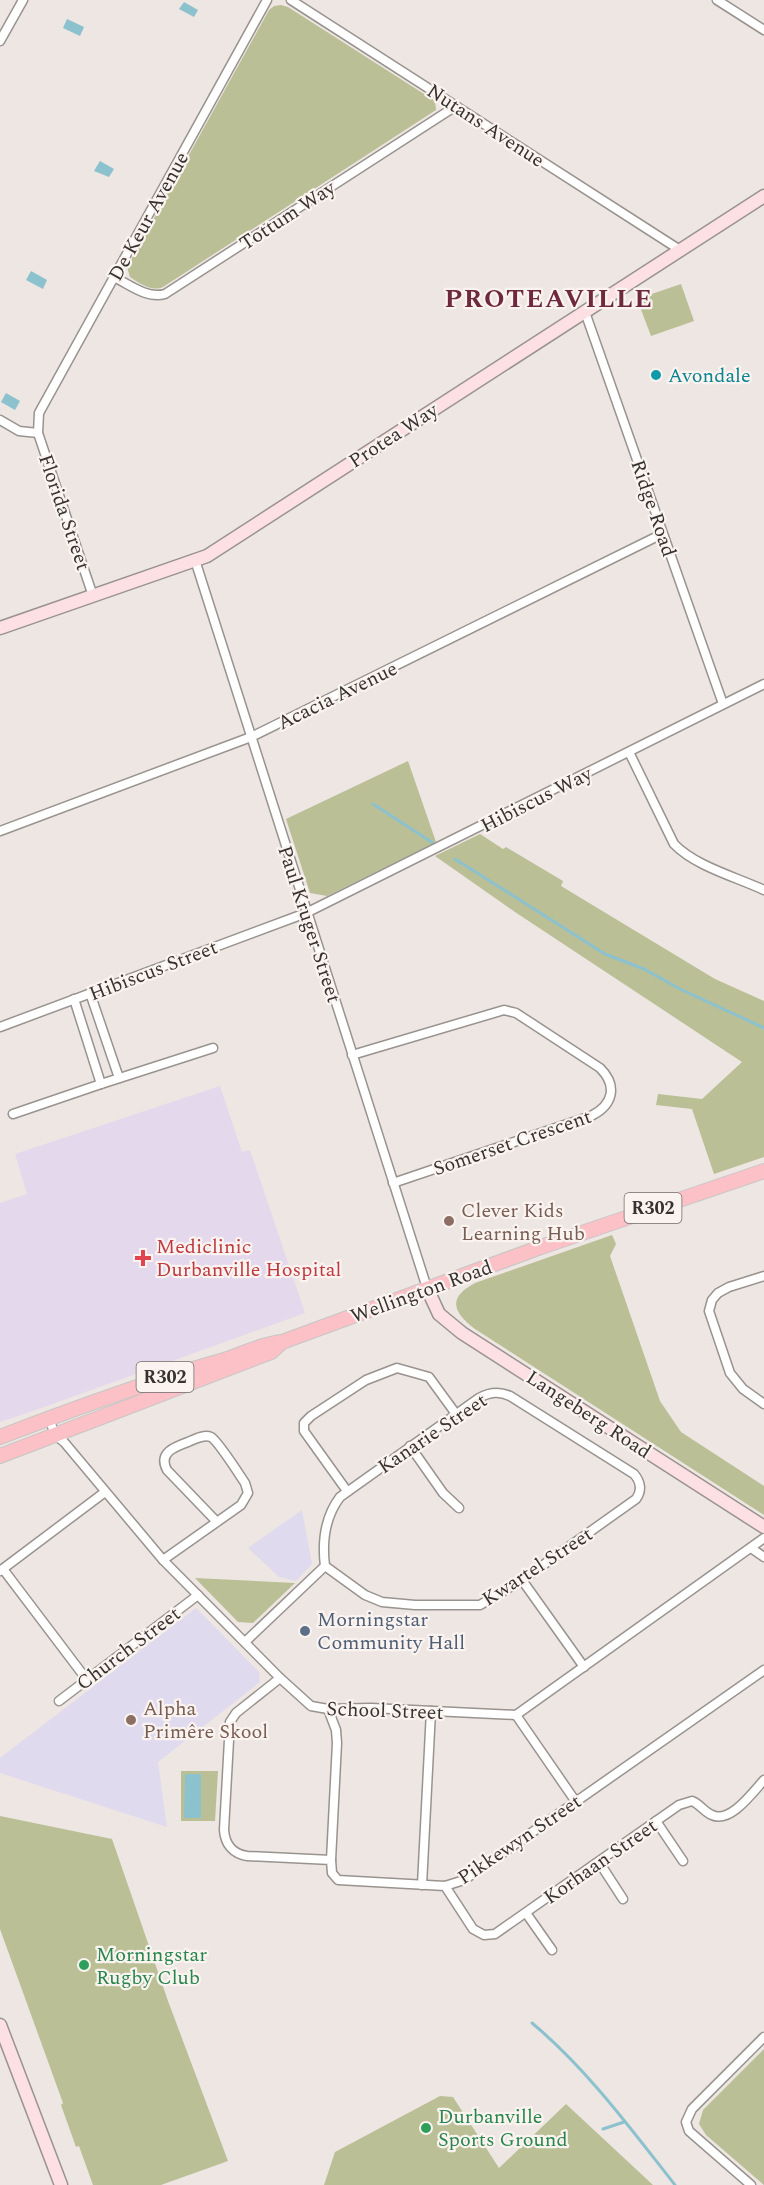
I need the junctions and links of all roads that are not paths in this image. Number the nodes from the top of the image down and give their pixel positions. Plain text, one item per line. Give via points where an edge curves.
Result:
1 (23, 0) edge
2 (267, 0) edge
3 (291, 0) edge
4 (717, 0) edge
5 (764, 30) edge
6 (0, 41) edge
7 (456, 106) junction
8 (764, 196) edge
9 (680, 250) junction
10 (114, 277) junction
11 (585, 312) junction
12 (0, 420) edge
13 (38, 433) junction
14 (662, 534) junction
15 (195, 560) junction
16 (93, 596) junction
17 (0, 627) edge
18 (764, 684) edge
19 (723, 704) junction
20 (251, 737) junction
21 (629, 752) junction
22 (0, 831) edge
23 (764, 890) edge
24 (306, 913) junction
25 (90, 993) junction
26 (74, 999) junction
27 (0, 1027) edge
28 (213, 1048) dead end
29 (352, 1055) junction
30 (119, 1078) junction
31 (101, 1084) junction
32 (13, 1114) dead end
33 (764, 1171) edge
34 (393, 1183) junction
35 (764, 1276) edge
36 (427, 1288) junction
37 (282, 1342) junction
38 (764, 1404) edge
39 (456, 1414) junction
40 (55, 1416) junction
41 (62, 1436) junction
42 (0, 1437) edge
43 (410, 1446) junction
44 (0, 1456) edge
45 (347, 1491) junction
46 (640, 1491) joint
47 (105, 1492) junction
48 (459, 1508) dead end
49 (217, 1522) junction
50 (764, 1527) edge
51 (764, 1538) edge
52 (751, 1548) junction
53 (764, 1557) edge
54 (162, 1560) junction
55 (326, 1566) junction
56 (1, 1570) edge
57 (522, 1580) junction
58 (198, 1595) junction
59 (245, 1642) junction
60 (584, 1667) junction
61 (764, 1670) edge
62 (280, 1678) junction
63 (87, 1680) junction
64 (59, 1701) dead end
65 (328, 1709) junction
66 (431, 1711) junction
67 (516, 1715) junction
68 (764, 1780) edge
69 (576, 1802) junction
70 (656, 1821) junction
71 (331, 1860) junction
72 (683, 1861) dead end
73 (599, 1862) junction
74 (422, 1885) junction
75 (444, 1886) junction
76 (623, 1899) dead end
77 (526, 1913) junction
78 (552, 1950) dead end
79 (0, 2025) edge
80 (764, 2037) edge
81 (61, 2185) edge
82 (751, 2185) edge

1 - 6 street
2 - 10 street, De Keur Avenue
3 - 7 street, Nutans Avenue
4 - 5 street
7 - 9 street, Nutans Avenue
7 - 10 street, Tottum Way via 165,294 146,294
8 - 9 street, Protea Way
9 - 11 street, Protea Way
10 - 13 street, De Keur Avenue via 39,413
11 - 14 street, Ridge Road
11 - 15 street, Protea Way via 207,556
12 - 13 street, Florida Street via 19,431
13 - 16 street, Florida Street
14 - 19 street, Ridge Road
14 - 20 street, Acacia Avenue
15 - 16 street, Protea Way
15 - 20 street, Paul Kruger Street
16 - 17 street, Protea Way
18 - 19 street, Hibiscus Way
19 - 21 street, Hibiscus Way
20 - 22 street, Acacia Avenue
20 - 24 street, Paul Kruger Street
21 - 23 street via 674,844 695,860
21 - 24 street, Hibiscus Way
24 - 25 street, Hibiscus Street
24 - 29 street, Paul Kruger Street
25 - 26 street, Hibiscus Street
25 - 30 street
26 - 27 street, Hibiscus Street
26 - 31 street
28 - 30 street
29 - 34 street, Paul Kruger Street
29 - 34 street, Somerset Crescent via 504,1010 516,1013 600,1068 610,1080 609,1101 600,1112
30 - 31 street
31 - 32 street
33 - 36 main road, Wellington Road / R302
34 - 36 street, Paul Kruger Street
35 - 38 street via 718,1293 709,1311 730,1373 743,1389
36 - 37 main road, Wellington Road / R302
36 - 50 street, Langeberg Road via 439,1314 462,1333
37 - 40 main road, Wellington Road / R302 via 267,1343
37 - 41 main road, Wellington Road / R302 via 271,1352
39 - 43 street, Kanarie Street
39 - 45 street via 429,1377 397,1368 366,1380 311,1416 304,1423 304,1431
39 - 46 street, Kanarie Street via 489,1393 510,1396 634,1474
40 - 41 street, School Street
40 - 42 main road, Wellington Road / R302
41 - 44 main road, Wellington Road / R302
41 - 47 street, School Street
43 - 45 street, Kanarie Street
43 - 48 street via 442,1493
45 - 55 street, Kanarie Street via 332,1510 323,1540
46 - 57 street, Kwartel Street via 632,1502
47 - 54 street, School Street
47 - 56 street
49 - 49 street via 245,1502 248,1490 213,1439 203,1436 170,1449 164,1463
49 - 54 street
51 - 52 street
52 - 53 street
52 - 60 street
54 - 58 street, School Street
55 - 57 street, Kwartel Street via 370,1598 415,1605 480,1605
55 - 59 street
56 - 63 street
57 - 60 street
58 - 59 street, School Street
58 - 63 street, Church Street
59 - 62 street, School Street
60 - 67 street
61 - 69 street, Pikkewyn Street
62 - 65 street, School Street via 311,1706
62 - 71 street via 230,1722 224,1836 229,1847 242,1855
63 - 64 street, Church Street
65 - 66 street, School Street
65 - 71 street via 337,1743
66 - 67 street, School Street
66 - 74 street
67 - 69 street
68 - 70 street, Korhaan Street via 728,1815 713,1816 688,1801
69 - 75 street, Pikkewyn Street via 464,1880
70 - 72 street
70 - 73 street, Korhaan Street
71 - 74 street, Pikkewyn Street via 332,1874 338,1880
73 - 76 street
73 - 77 street, Korhaan Street
74 - 75 street, Pikkewyn Street
75 - 77 street, Korhaan Street via 480,1934 495,1934
77 - 78 street
79 - 81 street
80 - 82 street via 692,2109 686,2122 689,2131

